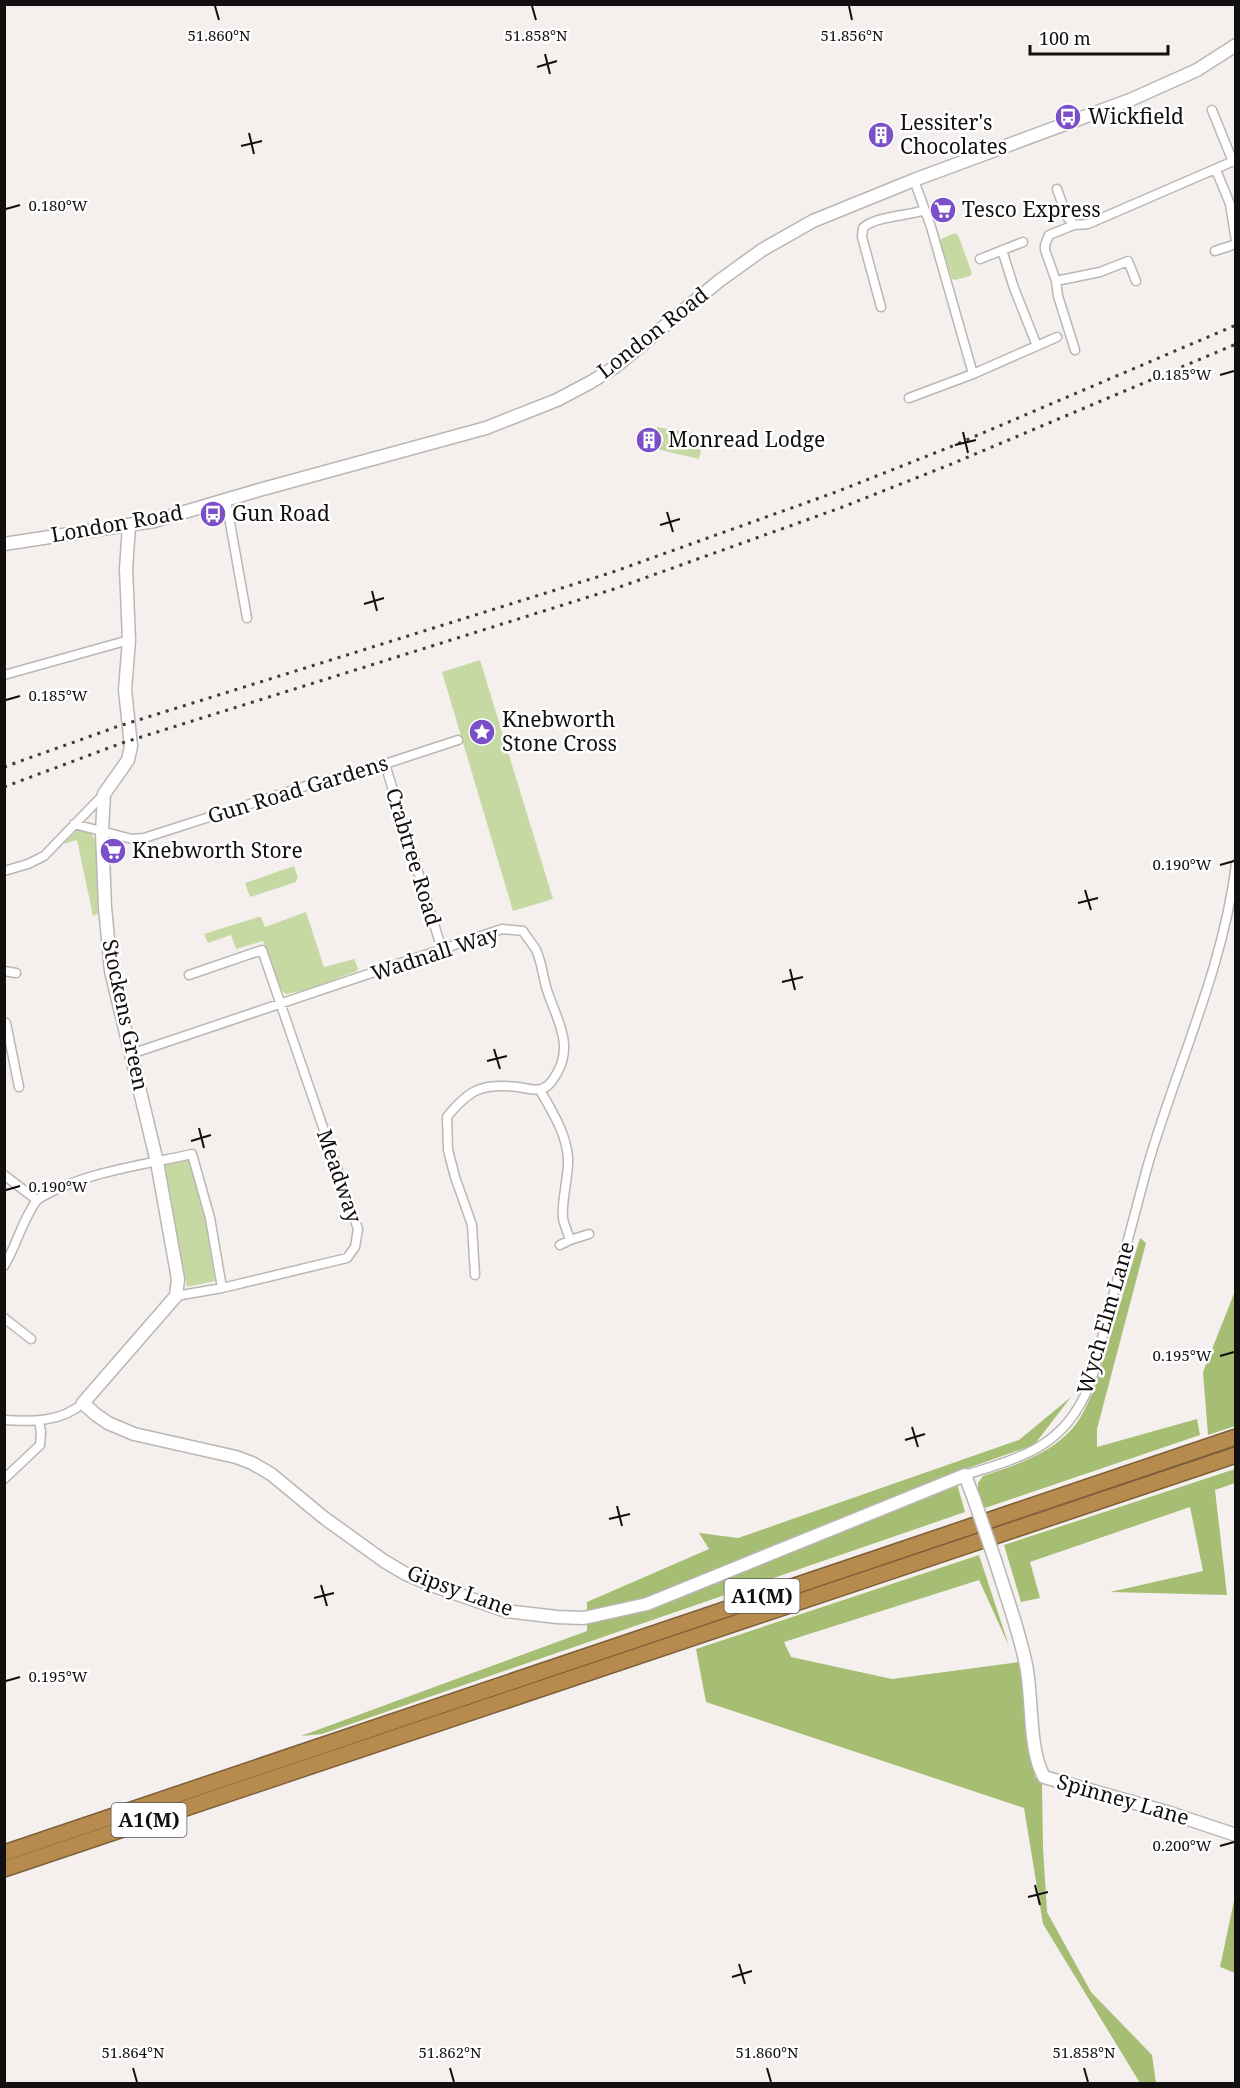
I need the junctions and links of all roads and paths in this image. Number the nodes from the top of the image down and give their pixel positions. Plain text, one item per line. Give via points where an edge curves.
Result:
1 (1236, 45) edge
2 (1212, 110) dead end
3 (1234, 161) edge
4 (1216, 170) junction
5 (914, 180) junction
6 (1058, 189) dead end
7 (925, 210) junction
8 (1074, 225) junction
9 (1023, 242) dead end
10 (1236, 243) edge
11 (1002, 250) junction
12 (1215, 251) dead end
13 (980, 259) dead end
14 (1056, 281) junction
15 (1136, 281) dead end
16 (881, 307) dead end
17 (1057, 337) dead end
18 (1037, 346) junction
19 (1075, 350) dead end
20 (973, 374) junction
21 (909, 398) dead end
22 (226, 500) junction
23 (129, 526) junction
24 (4, 544) edge
25 (247, 618) dead end
26 (129, 640) junction
27 (4, 675) edge
28 (458, 740) dead end
29 (385, 764) junction
30 (104, 794) junction
31 (74, 824) junction
32 (102, 832) junction
33 (1236, 864) edge
34 (4, 871) edge
35 (441, 950) junction
36 (4, 971) edge
37 (16, 973) dead end
38 (189, 975) dead end
39 (280, 1004) junction
40 (6, 1023) edge
41 (8, 1047) edge
42 (132, 1054) junction
43 (19, 1087) dead end
44 (540, 1090) junction
45 (157, 1162) junction
46 (4, 1175) edge
47 (37, 1200) junction
48 (589, 1234) dead end
49 (570, 1240) junction
50 (560, 1245) dead end
51 (4, 1266) edge
52 (476, 1275) dead end
53 (222, 1288) junction
54 (176, 1296) junction
55 (4, 1318) edge
56 (30, 1339) dead end
57 (83, 1403) junction
58 (4, 1420) edge
59 (39, 1421) junction
60 (1236, 1437) edge
61 (1236, 1455) edge
62 (965, 1475) junction
63 (4, 1479) edge
64 (1236, 1835) edge
65 (4, 1853) edge
66 (4, 1869) edge

1 - 5 street, London Road via 1197,70 1130,100
2 - 3 street
3 - 4 street
4 - 8 street via 1088,224
4 - 10 street via 1230,204
5 - 7 street
5 - 22 street, London Road via 813,221 762,250 615,367 557,400 486,428
6 - 8 street via 1067,217
7 - 16 street via 863,228
7 - 20 street
8 - 14 street via 1052,232 1047,240 1045,250
9 - 11 street
10 - 12 street
11 - 13 street
11 - 18 street
14 - 15 street via 1100,272 1128,261
14 - 19 street
17 - 18 street
18 - 20 street
20 - 21 street
22 - 23 street, London Road
22 - 25 street
23 - 24 street, London Road
23 - 26 street
26 - 27 street
26 - 30 street via 125,690 131,746 128,760
28 - 29 street, Gun Road Gardens
29 - 32 street, Gun Road Gardens via 144,838
29 - 35 street, Crabtree Road
30 - 31 street
30 - 32 street, Stockens Green
31 - 32 street, Gun Road Gardens
31 - 34 street via 44,856
32 - 42 street, Stockens Green via 111,971
33 - 62 street, Wych Elm Lane via 1214,966 1148,1167 1088,1393 1065,1428 1046,1444
35 - 39 street, Wadnall Way
35 - 44 street, Wadnall Way via 502,929 523,932 537,952 564,1036 560,1067 551,1083
36 - 37 street
38 - 39 street, Meadway via 262,950
39 - 42 street, Wadnall Way
39 - 53 street, Meadway via 358,1229 355,1247 347,1258 332,1263
40 - 41 street
41 - 43 street
42 - 45 street, Stockens Green
44 - 49 street via 566,1143 563,1218
44 - 52 street via 481,1088 465,1096 447,1117 448,1150 472,1225
45 - 47 street via 63,1185
45 - 53 street via 192,1154 210,1218
45 - 54 street, Stockens Green via 178,1279
46 - 47 street
47 - 51 street
48 - 49 street
49 - 50 street
53 - 54 street, Meadway
54 - 57 street
55 - 56 street
57 - 59 street
57 - 62 street, Gipsy Lane via 94,1414 134,1434 252,1463 406,1574 506,1611 556,1617 584,1618 647,1604
58 - 59 street
59 - 63 street via 40,1445
60 - 65 highway, A1(M)
61 - 66 highway, A1(M)
62 - 64 street, Spinney Lane, bridge via 1026,1665 1038,1767 1044,1777

